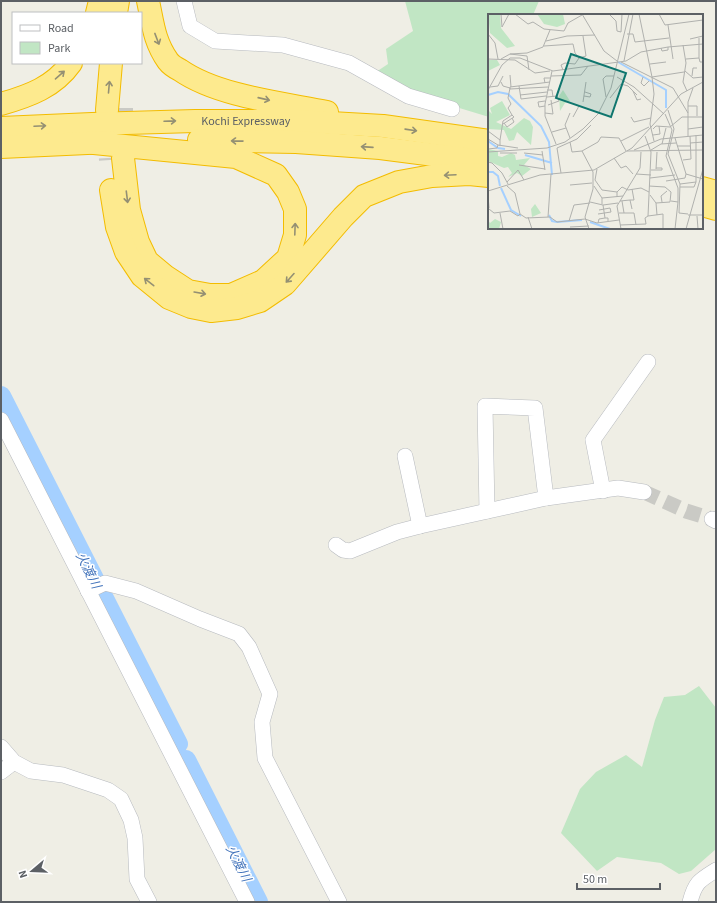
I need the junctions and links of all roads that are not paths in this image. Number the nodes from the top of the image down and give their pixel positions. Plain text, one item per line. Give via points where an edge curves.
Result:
1 (100, 1) edge
2 (118, 1) edge
3 (128, 1) edge
4 (148, 1) edge
5 (184, 1) edge
6 (97, 12) edge
7 (116, 12) edge
8 (128, 12) edge
9 (70, 64) edge
10 (111, 64) edge
11 (125, 64) edge
12 (1, 104) edge
13 (452, 109) dead end
14 (383, 126) junction
15 (1, 128) edge
16 (488, 141) edge
17 (94, 143) junction
18 (1, 147) edge
19 (488, 162) edge
20 (488, 176) edge
21 (703, 188) edge
22 (716, 192) edge
23 (703, 206) edge
24 (716, 209) edge
25 (648, 362) dead end
26 (1, 420) edge
27 (404, 456) dead end
28 (603, 491) junction
29 (644, 492) tunnel mouth
30 (546, 498) junction
31 (487, 511) junction
32 (420, 526) junction
33 (336, 545) dead end
34 (88, 591) junction
35 (1, 747) edge
36 (14, 762) junction
37 (1, 772) edge
38 (716, 870) edge
39 (148, 902) edge
40 (247, 902) edge
41 (339, 902) edge
42 (690, 902) edge

1 - 6 highway
2 - 7 highway
3 - 8 highway
4 -> 14 highway via 155,39 169,63 192,78 223,90
5 - 13 street via 190,26 215,41 283,45 349,62 408,96
12 -> 9 highway via 36,93 63,75
11 -> 10 highway via 115,109
15 -> 14 highway, Kochi Expressway via 195,121 296,121
14 -> 16 highway, Kochi Expressway
17 - 18 highway, Kochi Expressway
19 -> 17 highway, Kochi Expressway via 380,148 296,142 195,140
20 -> 17 highway via 432,176 399,182 364,196 285,284 260,301 237,308 211,311 191,307 169,298 142,276 126,252 117,227 112,193 116,159 138,242 147,261 164,276 188,291 231,295 263,281 288,258 294,235 295,209 288,192 276,175 236,157
21 - 22 highway
23 - 24 highway
25 - 28 street via 593,440
26 - 34 street
27 - 32 street
28 - 29 street via 618,488
28 - 30 street
30 - 31 street
30 - 31 street via 535,408 486,406
31 - 32 street
32 - 33 street via 397,532 350,551
34 - 40 street
34 - 41 street via 105,583 136,591 240,634 249,647 270,694 262,722 265,758
35 - 36 street
36 - 37 street
36 - 39 street via 31,771 63,775 108,790 121,799 131,820 135,838 137,879
38 - 42 street via 699,881

